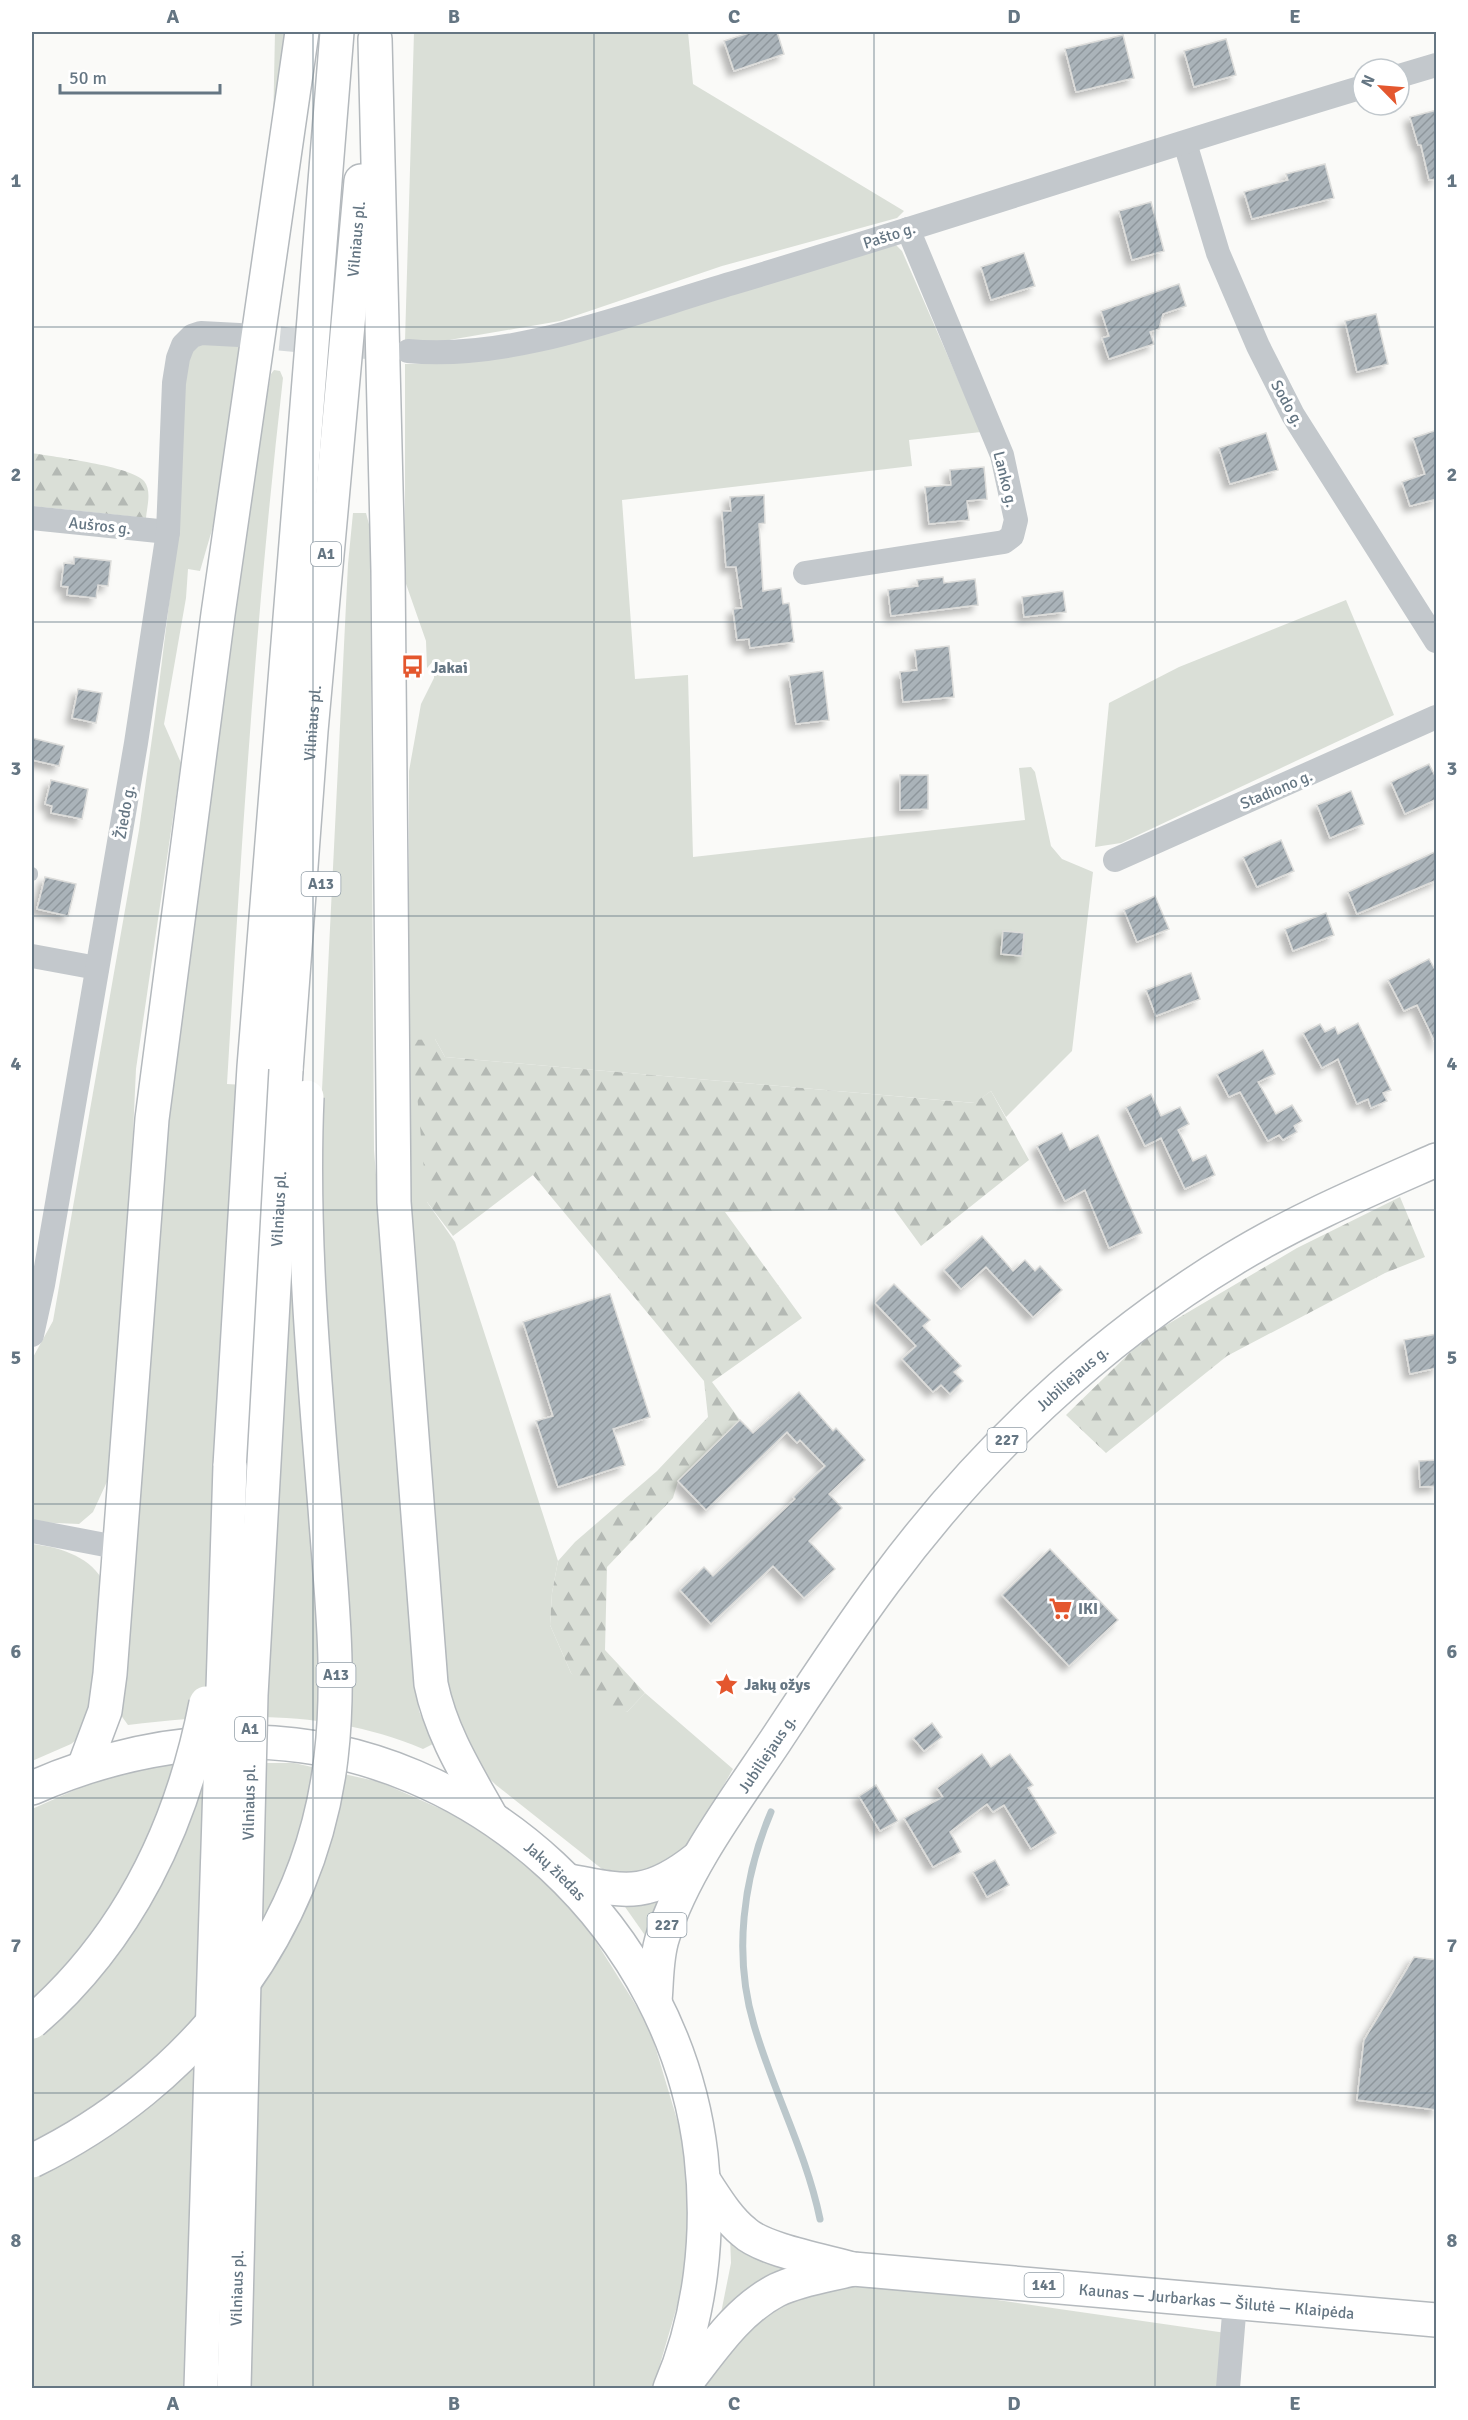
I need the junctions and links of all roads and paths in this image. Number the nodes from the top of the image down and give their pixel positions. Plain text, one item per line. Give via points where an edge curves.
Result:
1 (302, 32) edge
2 (337, 32) edge
3 (376, 35) edge
4 (1437, 65) edge
5 (1411, 73) edge
6 (1351, 91) edge
7 (1185, 143) junction
8 (908, 229) junction
9 (239, 335) tunnel mouth
10 (408, 351) tunnel mouth
11 (32, 518) edge
12 (168, 532) junction
13 (388, 570) junction
14 (805, 573) dead end
15 (401, 619) dead end
16 (1437, 641) edge
17 (402, 702) dead end
18 (1437, 717) edge
19 (389, 762) junction
20 (1115, 860) dead end
21 (32, 956) edge
22 (97, 968) junction
23 (297, 1069) junction
24 (1437, 1160) edge
25 (32, 1335) edge
26 (230, 1466) junction
27 (32, 1531) edge
28 (120, 1548) junction
29 (84, 1767) junction
30 (32, 1788) edge
31 (491, 1817) junction
32 (701, 1855) junction
33 (569, 1881) junction
34 (655, 2001) junction
35 (32, 2022) edge
36 (32, 2161) edge
37 (704, 2181) junction
38 (853, 2269) junction
39 (1235, 2302) junction
40 (1437, 2320) edge
41 (201, 2388) edge
42 (234, 2388) edge
43 (670, 2388) edge
44 (682, 2388) edge
45 (1228, 2388) edge

1 - 28 main road via 218,614 152,1119
2 - 26 main road, Vilniaus pl. / A1 via 254,1067
3 - 13 main road
3 - 23 main road, Vilniaus pl. / A1 via 340,392
4 - 5 street
6 - 7 street, Pašto g.
7 - 8 street, Pašto g.
7 - 16 street, Sodo g. via 1218,253 1258,346 1293,415
8 - 10 street, Pašto g. via 542,339 468,352
8 - 14 street, Lanko g. via 1002,455 1016,520 1012,536 1004,542
9 - 12 street, Žiedo g. via 192,336 178,358
11 - 12 street, Aušros g.
12 - 22 street, Žiedo g.
13 - 15 lane
13 - 19 main road
17 - 19 lane
18 - 20 street, Stadiono g.
19 - 31 main road via 394,1202 431,1684 437,1713 449,1741
21 - 22 street
22 - 25 street, Žiedo g.
23 - 36 main road, A13, bridge via 304,1225 336,1645 335,1722 322,1808 288,1906 228,2005 178,2062 149,2087 87,2132
23 - 42 main road, Vilniaus pl. / A1, bridge via 251,1695
24 - 32 main road, Jubiliejaus g. / 227 via 1301,1222 1233,1259 1121,1337 1024,1422 962,1487 885,1580
26 - 35 main road, bridge via 207,1701 186,1789 157,1861 117,1927 70,1986
26 - 41 main road, Vilniaus pl. / A1, bridge
27 - 28 street
28 - 29 main road via 105,1711
29 - 30 main road, Jakų žiedas
29 - 31 main road, Jakų žiedas via 148,1750 198,1743 297,1746 368,1761 406,1774
31 - 33 main road, Jakų žiedas
32 - 33 main road, 227 via 662,1883 636,1891
32 - 34 main road, 227 via 662,1937
33 - 34 main road, Jakų žiedas via 633,1961
34 - 37 main road, Jakų žiedas via 688,2086
37 - 38 main road, 141 via 745,2234 766,2245
37 - 43 main road, Jakų žiedas via 698,2291 686,2344
38 - 39 main road, Kaunas — Jurbarkas — Šilutė — Klaipėda / 141
38 - 44 main road, 141 via 779,2289 758,2301
39 - 40 main road, Kaunas — Jurbarkas — Šilutė — Klaipėda / 141
39 - 45 street

